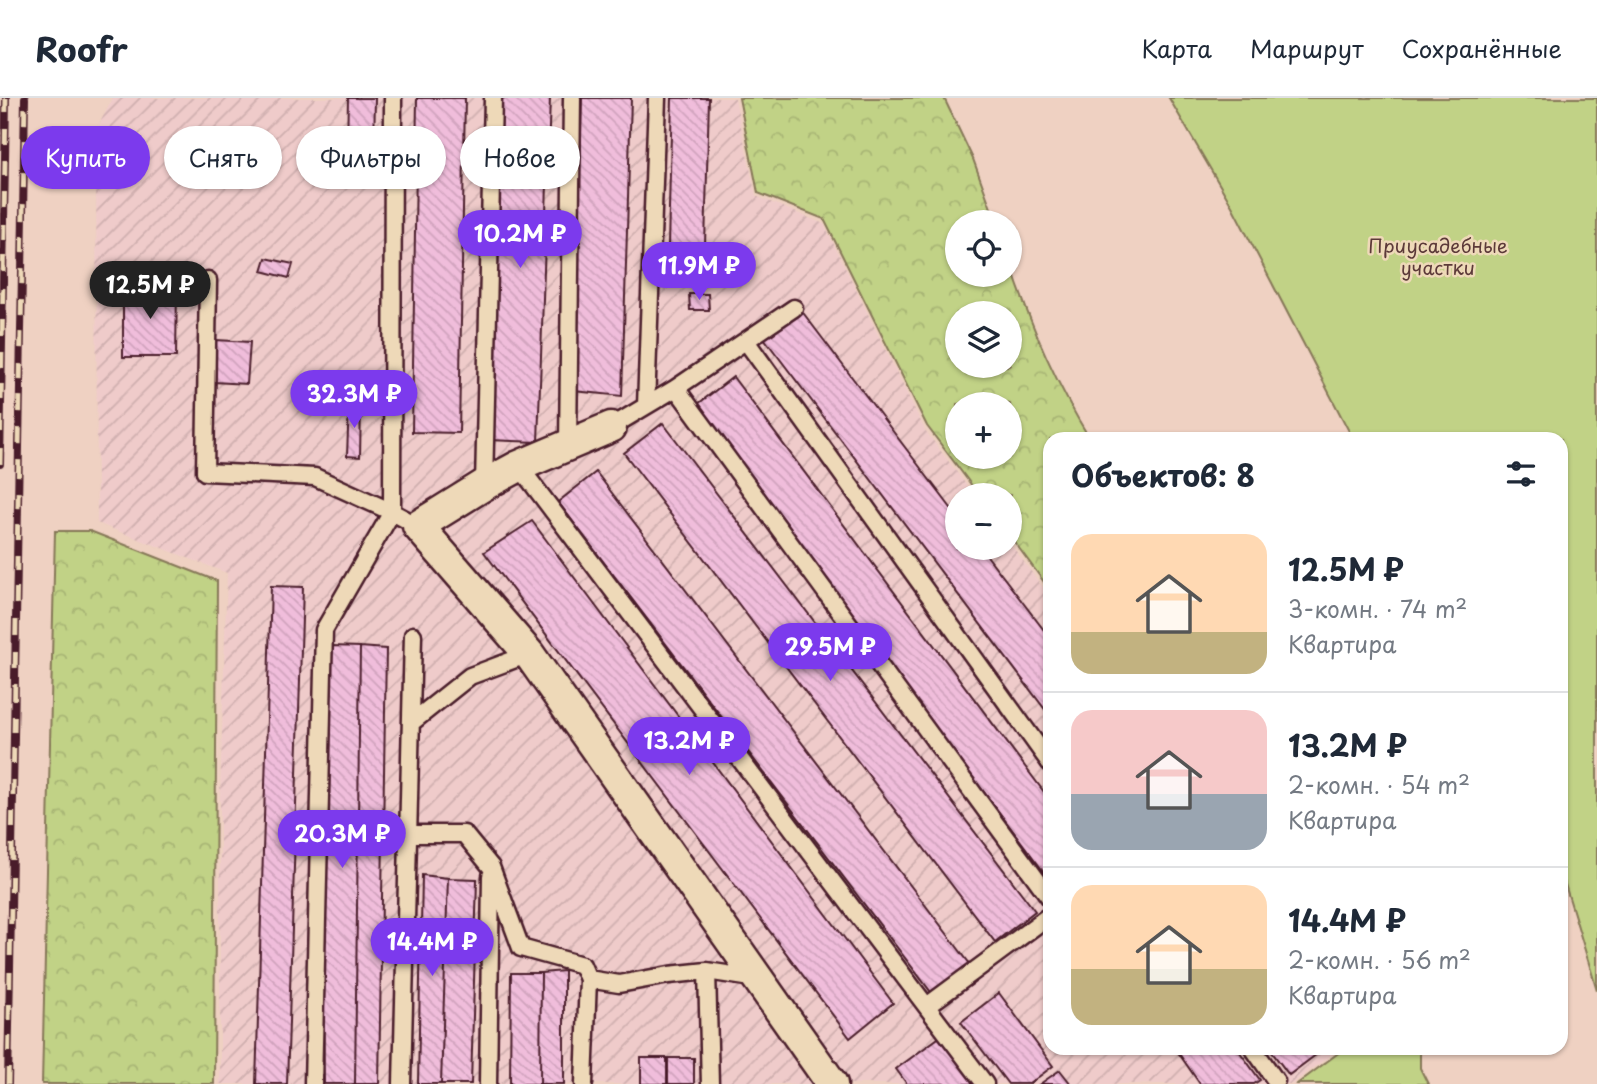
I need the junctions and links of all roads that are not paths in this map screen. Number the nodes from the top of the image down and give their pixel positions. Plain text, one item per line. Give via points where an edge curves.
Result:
1 (393, 98) edge
2 (494, 98) edge
3 (572, 98) edge
4 (657, 98) edge
5 (208, 280) dead end
6 (794, 308) dead end
7 (746, 341) junction
8 (676, 388) junction
9 (646, 406) junction
10 (611, 427) joint
11 (568, 445) junction
12 (519, 466) junction
13 (484, 485) junction
14 (392, 512) junction
15 (418, 526) junction
16 (413, 635) dead end
17 (529, 654) junction
18 (411, 723) junction
19 (1043, 753) edge
20 (409, 834) junction
21 (491, 867) junction
22 (1043, 888) edge
23 (1043, 920) edge
24 (707, 971) junction
25 (588, 979) junction
26 (758, 979) junction
27 (927, 1006) junction
28 (1258, 1055) edge
29 (1276, 1081) dead end
30 (313, 1084) edge
31 (402, 1084) edge
32 (488, 1084) edge
33 (584, 1084) edge
34 (710, 1084) edge
35 (832, 1084) edge
36 (985, 1084) edge

1 - 14 lane
2 - 13 lane
3 - 11 lane
4 - 9 lane
5 - 14 lane via 205,472 315,477
6 - 7 lane
7 - 8 lane
7 - 19 lane
8 - 9 lane
8 - 22 lane
9 - 10 lane
10 - 11 street
11 - 12 street
12 - 13 street
12 - 27 lane
13 - 15 street
14 - 15 lane
14 - 30 lane via 324,630
15 - 17 street
16 - 18 lane
17 - 18 lane via 470,676
17 - 26 street
18 - 20 lane
20 - 21 lane via 464,834
20 - 31 lane
21 - 25 lane via 522,948 582,965
21 - 32 lane
23 - 27 lane
24 - 25 lane via 619,984
24 - 26 lane
24 - 34 lane
25 - 33 lane
26 - 35 street
27 - 36 lane
28 - 29 lane

